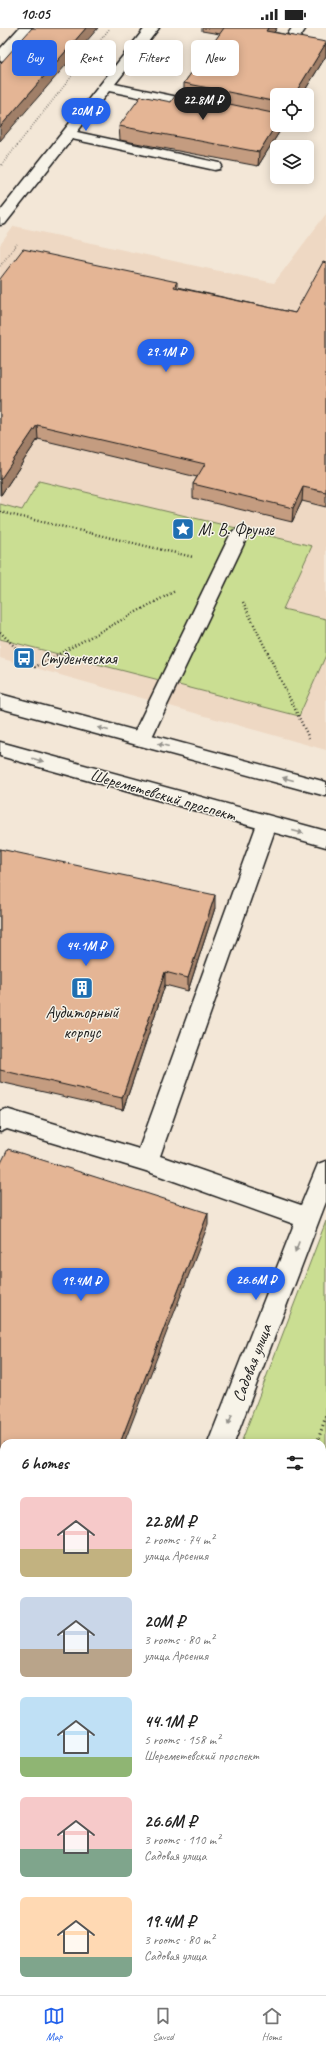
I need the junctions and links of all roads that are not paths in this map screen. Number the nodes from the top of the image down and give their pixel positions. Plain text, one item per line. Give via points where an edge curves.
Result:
1 (26, 28) edge
2 (152, 28) edge
3 (0, 57) edge
4 (105, 86) junction
5 (217, 109) edge
6 (68, 134) junction
7 (215, 166) dead end
8 (0, 221) edge
9 (239, 535) dead end
10 (0, 701) edge
11 (141, 739) junction
12 (0, 749) edge
13 (326, 789) edge
14 (267, 824) junction
15 (326, 839) edge
16 (0, 1122) edge
17 (146, 1162) junction
18 (326, 1171) edge
19 (308, 1218) junction
20 (223, 1439) edge

1 - 3 street
2 - 4 street
4 - 5 street
4 - 6 street
6 - 7 street
6 - 8 street
9 - 11 street
11 -> 10 street
13 -> 11 street
12 -> 14 street, Шереметевский проспект
14 -> 15 street, Шереметевский проспект
14 - 17 street
16 - 17 street via 6,1119
17 - 19 street
18 - 19 street, Садовая улица
19 -> 20 street, Садовая улица

